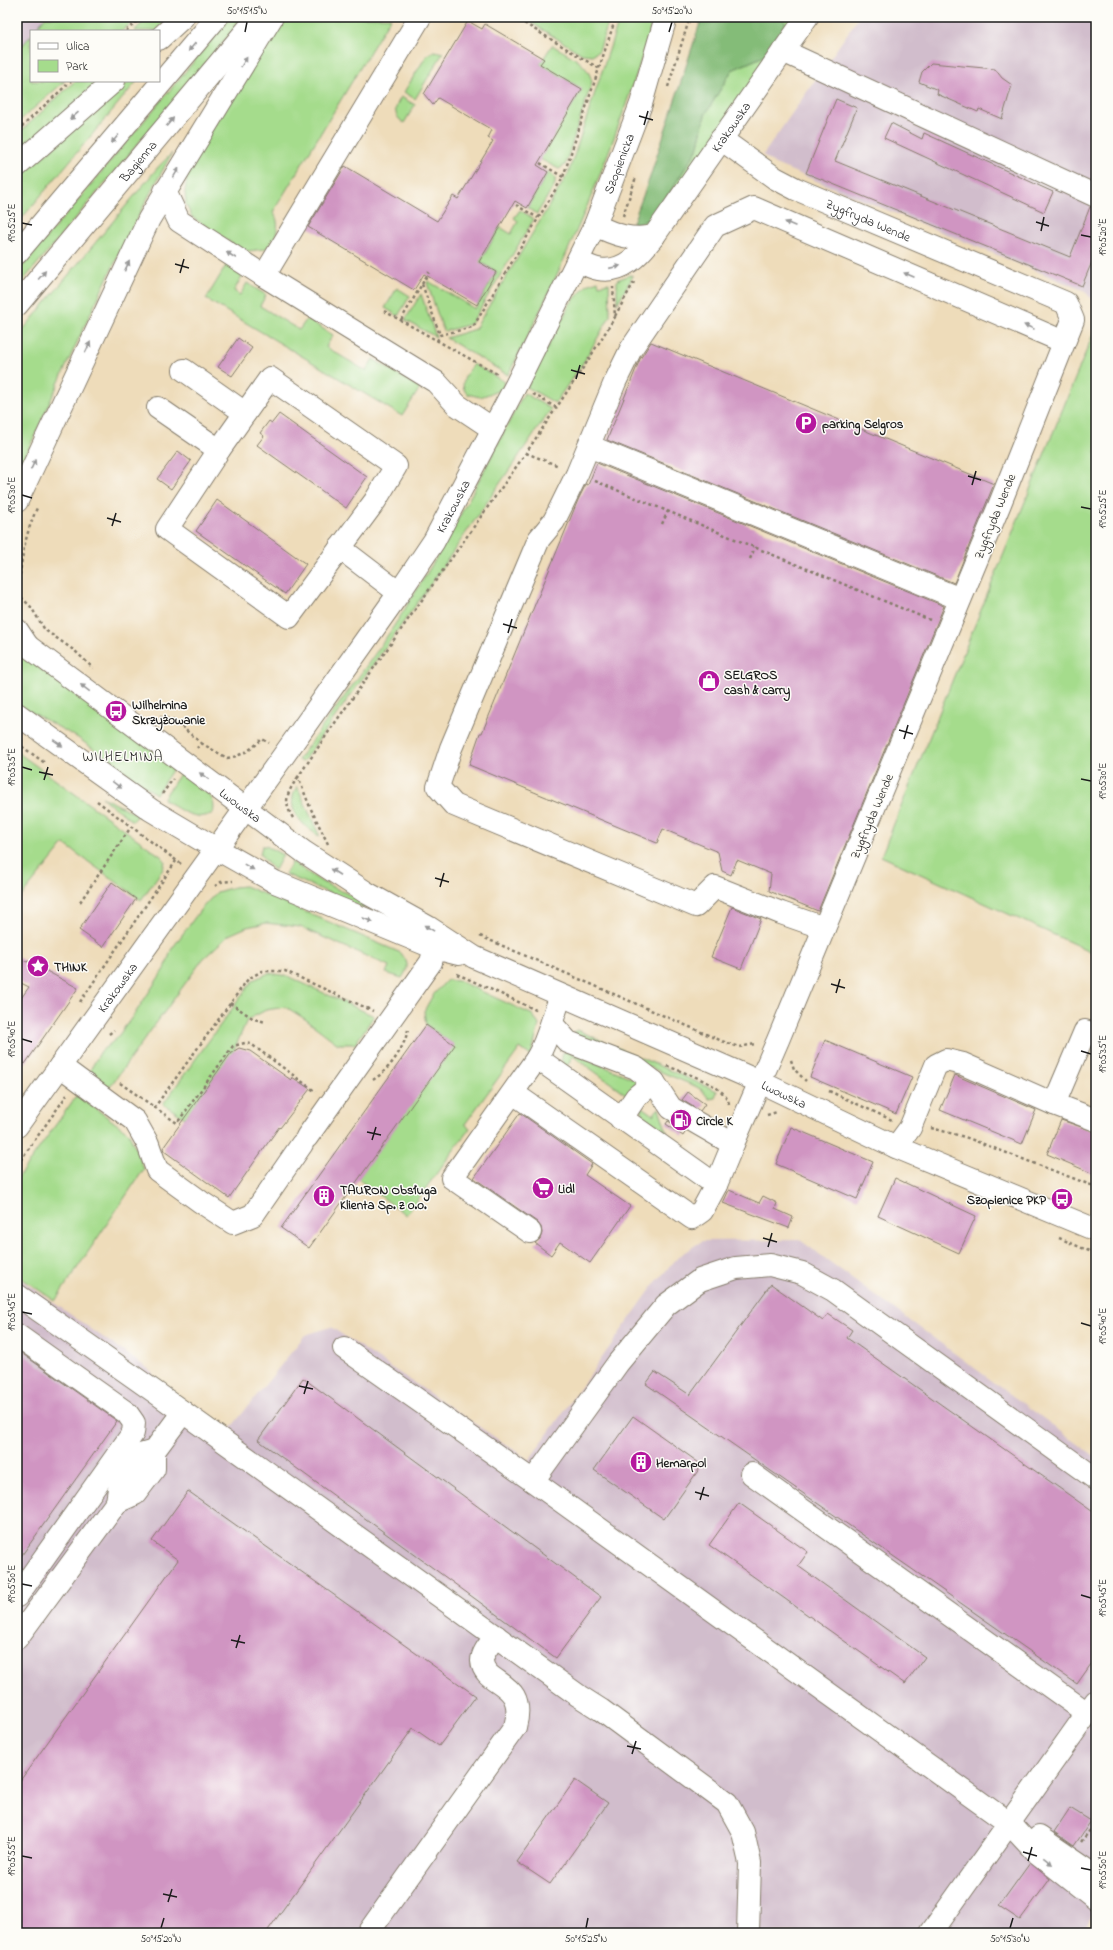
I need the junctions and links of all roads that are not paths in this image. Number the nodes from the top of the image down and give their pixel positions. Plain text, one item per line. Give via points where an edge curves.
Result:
1 (183, 17) edge
2 (217, 17) edge
3 (258, 17) edge
4 (272, 17) edge
5 (420, 17) edge
6 (666, 17) edge
7 (807, 17) edge
8 (160, 38) edge
9 (783, 51) junction
10 (113, 82) edge
11 (721, 139) junction
12 (17, 166) edge
13 (165, 191) junction
14 (1096, 196) edge
15 (595, 225) junction
16 (654, 236) junction
17 (17, 253) edge
18 (578, 261) junction
19 (264, 276) junction
20 (17, 305) edge
21 (1064, 342) junction
22 (184, 370) dead end
23 (158, 408) dead end
24 (245, 413) junction
25 (493, 429) junction
26 (589, 446) junction
27 (219, 450) junction
28 (17, 501) edge
29 (340, 548) junction
30 (399, 593) junction
31 (960, 599) junction
32 (20, 638) edge
33 (17, 714) edge
34 (246, 808) junction
35 (215, 848) junction
36 (824, 928) junction
37 (435, 948) junction
38 (474, 957) junction
39 (561, 996) junction
40 (552, 1024) junction
41 (1096, 1035) edge
42 (568, 1042) junction
43 (542, 1060) junction
44 (60, 1066) junction
45 (654, 1082) junction
46 (760, 1082) junction
47 (513, 1093) junction
48 (1054, 1104) junction
49 (621, 1119) junction
50 (1096, 1120) edge
51 (17, 1126) edge
52 (733, 1144) junction
53 (896, 1147) junction
54 (716, 1185) junction
55 (1096, 1230) edge
56 (530, 1232) dead end
57 (17, 1295) edge
58 (17, 1334) edge
59 (344, 1348) dead end
60 (183, 1412) junction
61 (752, 1474) dead end
62 (1096, 1479) edge
63 (533, 1481) junction
64 (17, 1596) edge
65 (496, 1636) junction
66 (17, 1638) edge
67 (1092, 1707) edge
68 (1010, 1824) junction
69 (1096, 1876) edge
70 (1096, 1899) edge
71 (368, 1933) edge
72 (748, 1933) edge
73 (932, 1933) edge

1 - 8 street
2 -> 17 street
20 -> 3 street, Bagienna
13 -> 4 street
5 - 19 street
6 - 15 street, Szopienicka via 641,104
7 - 9 street, Krakowska
9 - 11 street, Krakowska
9 - 14 street
10 -> 12 street
11 - 16 street, Krakowska
11 - 21 street, Zygfryda Wende via 796,190 1066,303 1073,320
19 -> 13 street via 179,221
28 -> 13 street
15 - 16 street via 628,238 643,239
15 - 18 street, Szopienicka
18 -> 16 street, Krakowska via 598,269 614,269 636,257
18 - 25 street, Krakowska
19 - 25 street via 436,382 457,405
21 -> 26 street via 754,208 714,226 631,349 614,382
21 - 31 street, Zygfryda Wende
22 - 24 street
23 - 27 street
24 - 27 street
24 - 29 street via 270,378 396,466 375,501
25 - 30 street, Krakowska via 434,541
26 - 31 street
26 - 36 street via 554,520 539,539 454,742 438,787 454,805 696,906 715,887
27 - 29 street via 167,529 289,617
29 - 30 street
30 - 34 street, Krakowska
31 - 36 street, Zygfryda Wende
34 -> 32 street, Lwowska
33 -> 35 street, Lwowska via 151,810
34 - 35 street, Krakowska
38 -> 34 street, Lwowska via 304,852
35 -> 37 street, Lwowska via 275,882
35 - 44 street, Krakowska
36 - 46 street, Zygfryda Wende
37 - 38 street, Lwowska
37 - 44 street via 430,962 253,1215 233,1223 157,1170 148,1144 135,1121
38 - 39 street, Lwowska
39 - 40 street via 552,1017
39 - 46 street, Lwowska
40 - 42 street
40 - 43 street
41 - 48 street via 1085,1031
42 - 43 street
42 - 45 street via 636,1068
43 - 47 street
43 - 49 street
44 - 51 street, Krakowska
45 - 49 street via 636,1097
45 - 52 street via 671,1108
46 - 52 street, Zygfryda Wende
46 - 53 street, Lwowska
47 - 54 street, Zygfryda Wende via 692,1218 702,1211
47 - 56 street via 452,1178
48 - 50 street
48 - 53 street via 963,1064 946,1060 936,1065 910,1128
49 - 54 street
52 - 54 street, Zygfryda Wende
53 - 55 street, Lwowska
57 - 60 street
58 - 64 street via 127,1413 134,1423 133,1433
59 - 63 street
60 - 65 street
60 - 66 street via 154,1451 154,1469 135,1494 117,1502
61 - 67 street
62 - 63 street via 833,1290 802,1273 770,1265 736,1268 700,1280 666,1305 618,1363
63 - 68 street
65 - 71 street via 482,1660 486,1671 509,1690 518,1704 515,1727
65 - 72 street via 727,1802 743,1832 750,1863
67 - 68 street
68 - 69 street via 1043,1839
68 -> 70 street via 1035,1851
68 - 73 street

